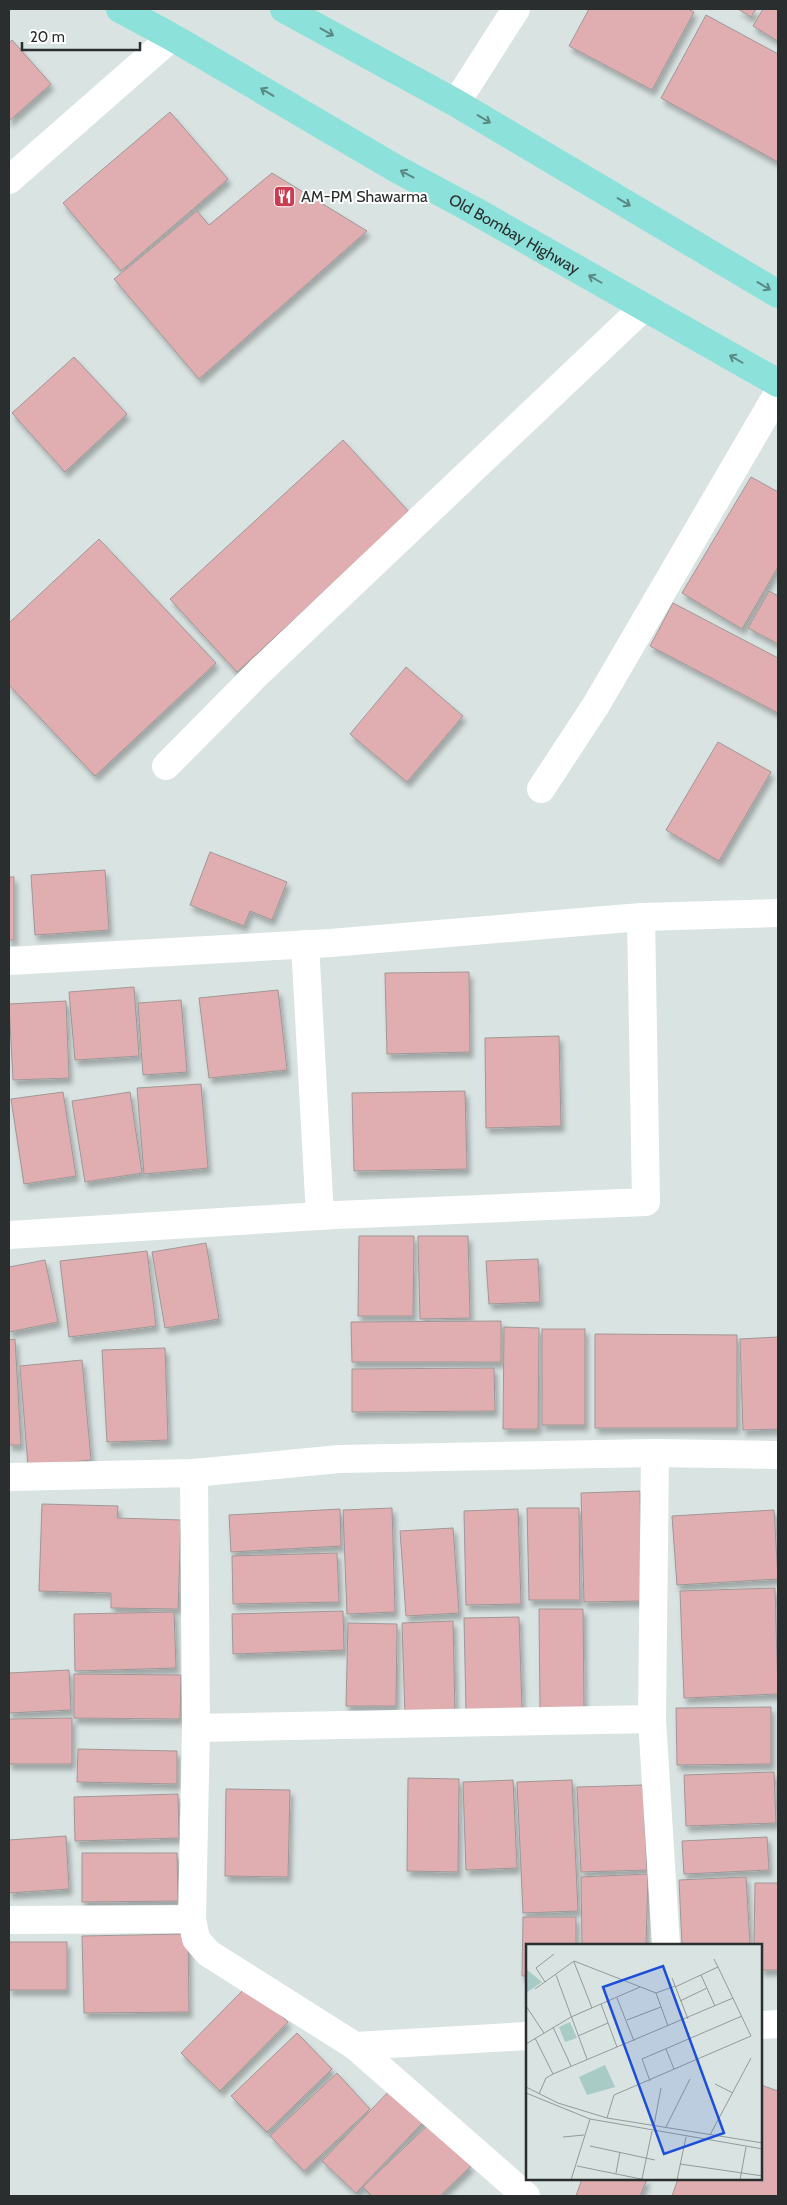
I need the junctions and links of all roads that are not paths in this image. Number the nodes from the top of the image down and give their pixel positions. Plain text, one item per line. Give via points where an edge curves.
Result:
1 (120, 9) edge
2 (284, 9) edge
3 (516, 9) edge
4 (172, 36) junction
5 (456, 103) junction
6 (9, 180) edge
7 (778, 294) edge
8 (644, 307) junction
9 (778, 384) edge
10 (778, 393) edge
11 (166, 766) dead end
12 (541, 789) dead end
13 (778, 913) edge
14 (641, 917) junction
15 (305, 944) junction
16 (9, 961) edge
17 (320, 1216) junction
18 (9, 1236) edge
19 (655, 1453) junction
20 (778, 1455) edge
21 (194, 1473) junction
22 (9, 1477) edge
23 (652, 1719) junction
24 (196, 1728) junction
25 (192, 1919) junction
26 (9, 1920) edge
27 (666, 1944) edge
28 (778, 2024) edge
29 (762, 2025) edge
30 (526, 2036) edge
31 (355, 2046) junction
32 (526, 2196) edge

1 - 4 main road, Old Bombay Highway
2 -> 5 main road
3 - 5 street
4 - 6 street
8 -> 4 main road, Old Bombay Highway via 395,168
5 -> 7 main road
9 -> 8 main road, Old Bombay Highway
8 - 11 street via 266,666
10 - 12 street via 596,705
13 - 14 street
14 - 15 street
14 - 17 street via 646,1202
15 - 16 street
15 - 17 street
17 - 18 street
19 - 20 street
19 - 21 street via 339,1459
19 - 23 street
21 - 22 street
21 - 24 street
23 - 24 street
23 - 27 street
24 - 25 street
25 - 26 street
25 - 31 street via 196,1939 208,1953
28 - 29 street
30 - 31 street
31 - 32 street

